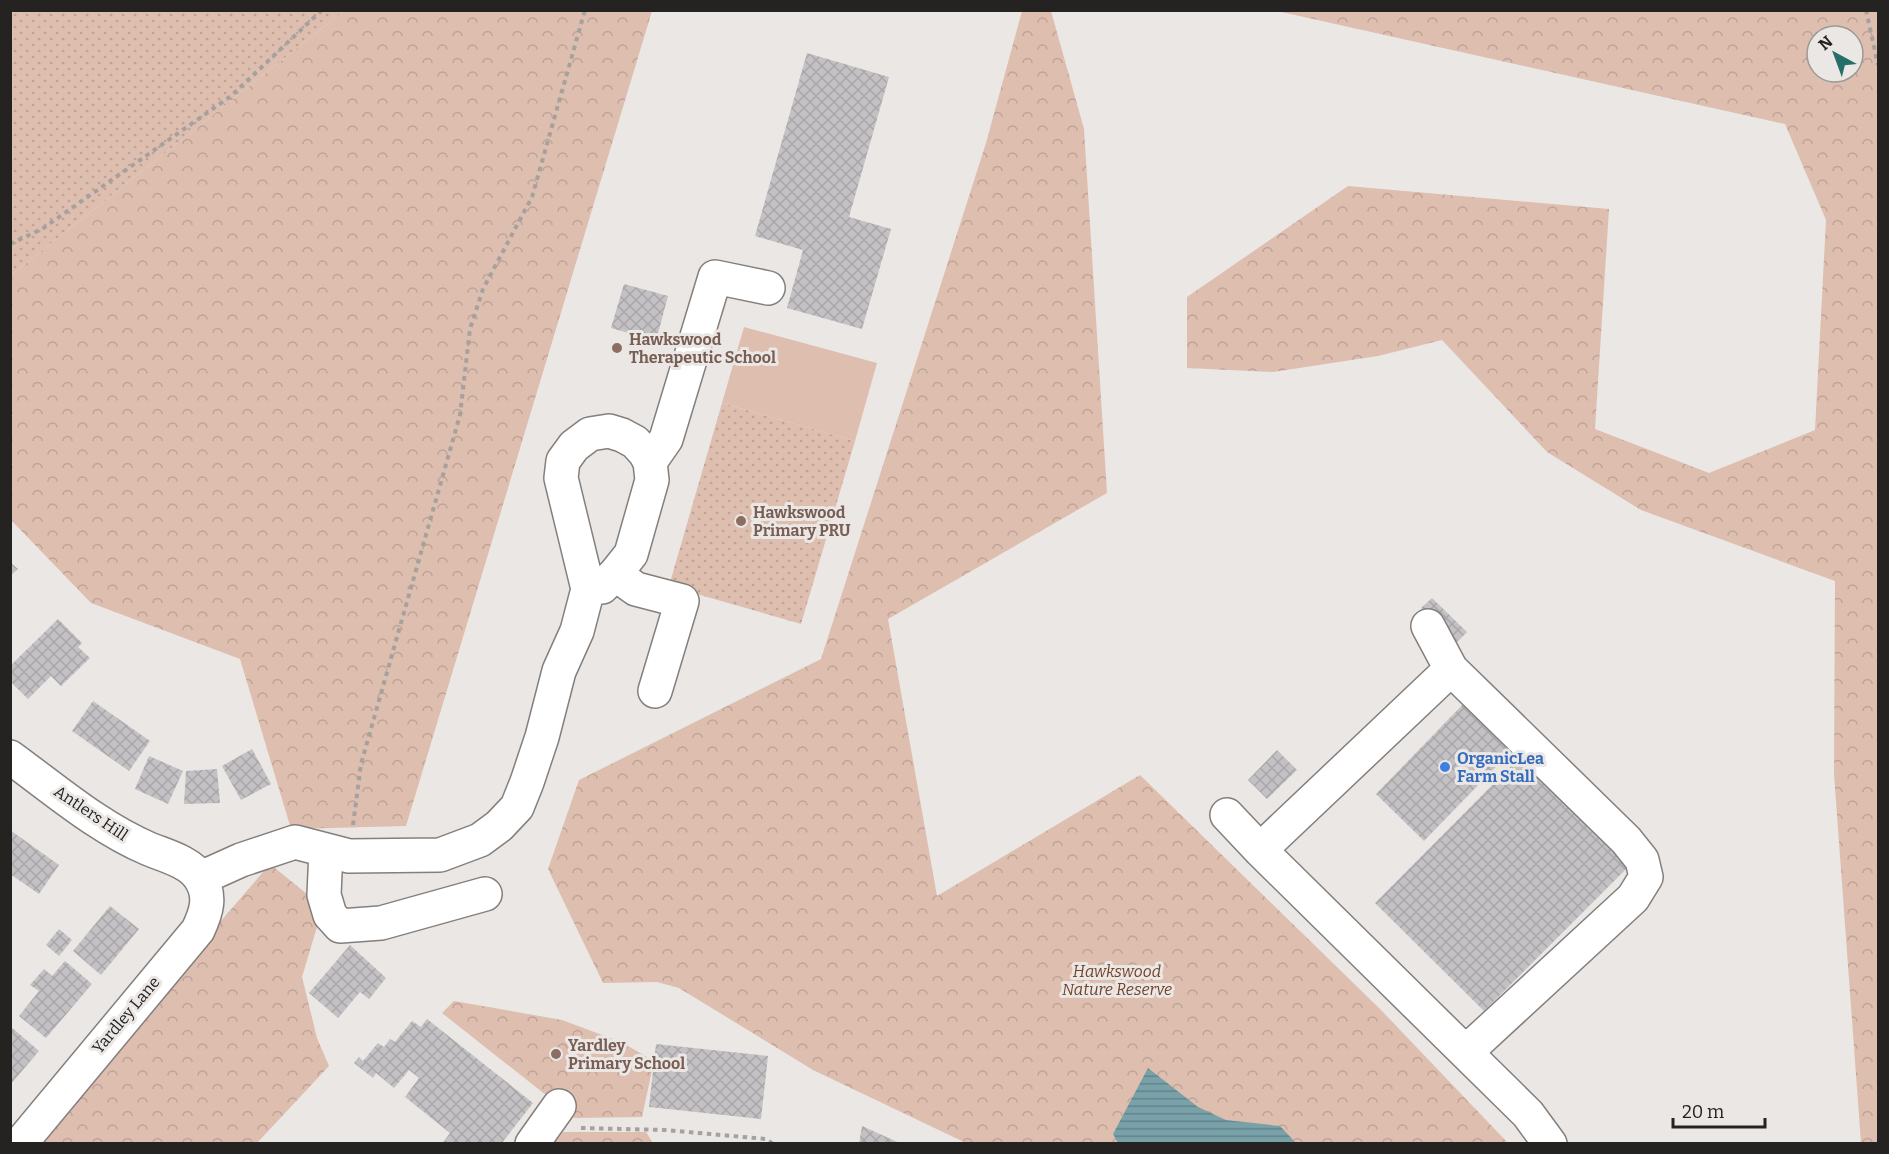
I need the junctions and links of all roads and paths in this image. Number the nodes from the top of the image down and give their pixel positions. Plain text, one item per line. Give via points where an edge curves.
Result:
1 (322, 10) edge
2 (585, 10) edge
3 (1866, 10) edge
4 (1878, 65) edge
5 (10, 244) edge
6 (768, 288) dead end
7 (650, 462) junction
8 (601, 582) junction
9 (1428, 626) dead end
10 (1451, 669) junction
11 (655, 691) dead end
12 (10, 757) edge
13 (1227, 814) dead end
14 (1260, 850) junction
15 (338, 853) junction
16 (188, 869) junction
17 (484, 894) dead end
18 (1466, 1052) junction
19 (545, 1125) edge
20 (20, 1143) edge
21 (773, 1143) edge
22 (1550, 1143) edge

1 - 5 path via 231,96 42,229
2 - 15 path via 532,197 483,289 470,329 460,415
3 - 4 path
6 - 7 street via 715,277 666,439
7 - 8 street via 652,480 631,554
7 - 8 street via 635,442 609,431 590,434 574,446 564,461 561,478
8 - 11 street via 682,601
8 - 15 street via 559,672 517,807 499,826 480,840 440,855
9 - 10 street
10 - 14 street
10 - 18 street via 1626,840 1642,860 1646,877 1634,898
12 - 16 street, Antlers Hill via 107,827
13 - 14 street
14 - 18 street
15 - 16 street via 295,842 241,860
15 - 17 street via 324,895 330,915 340,926 381,922
16 - 20 street, Yardley Lane via 207,896 207,912 198,930
18 - 22 street via 1528,1113
19 - 21 path via 665,1131 766,1139

